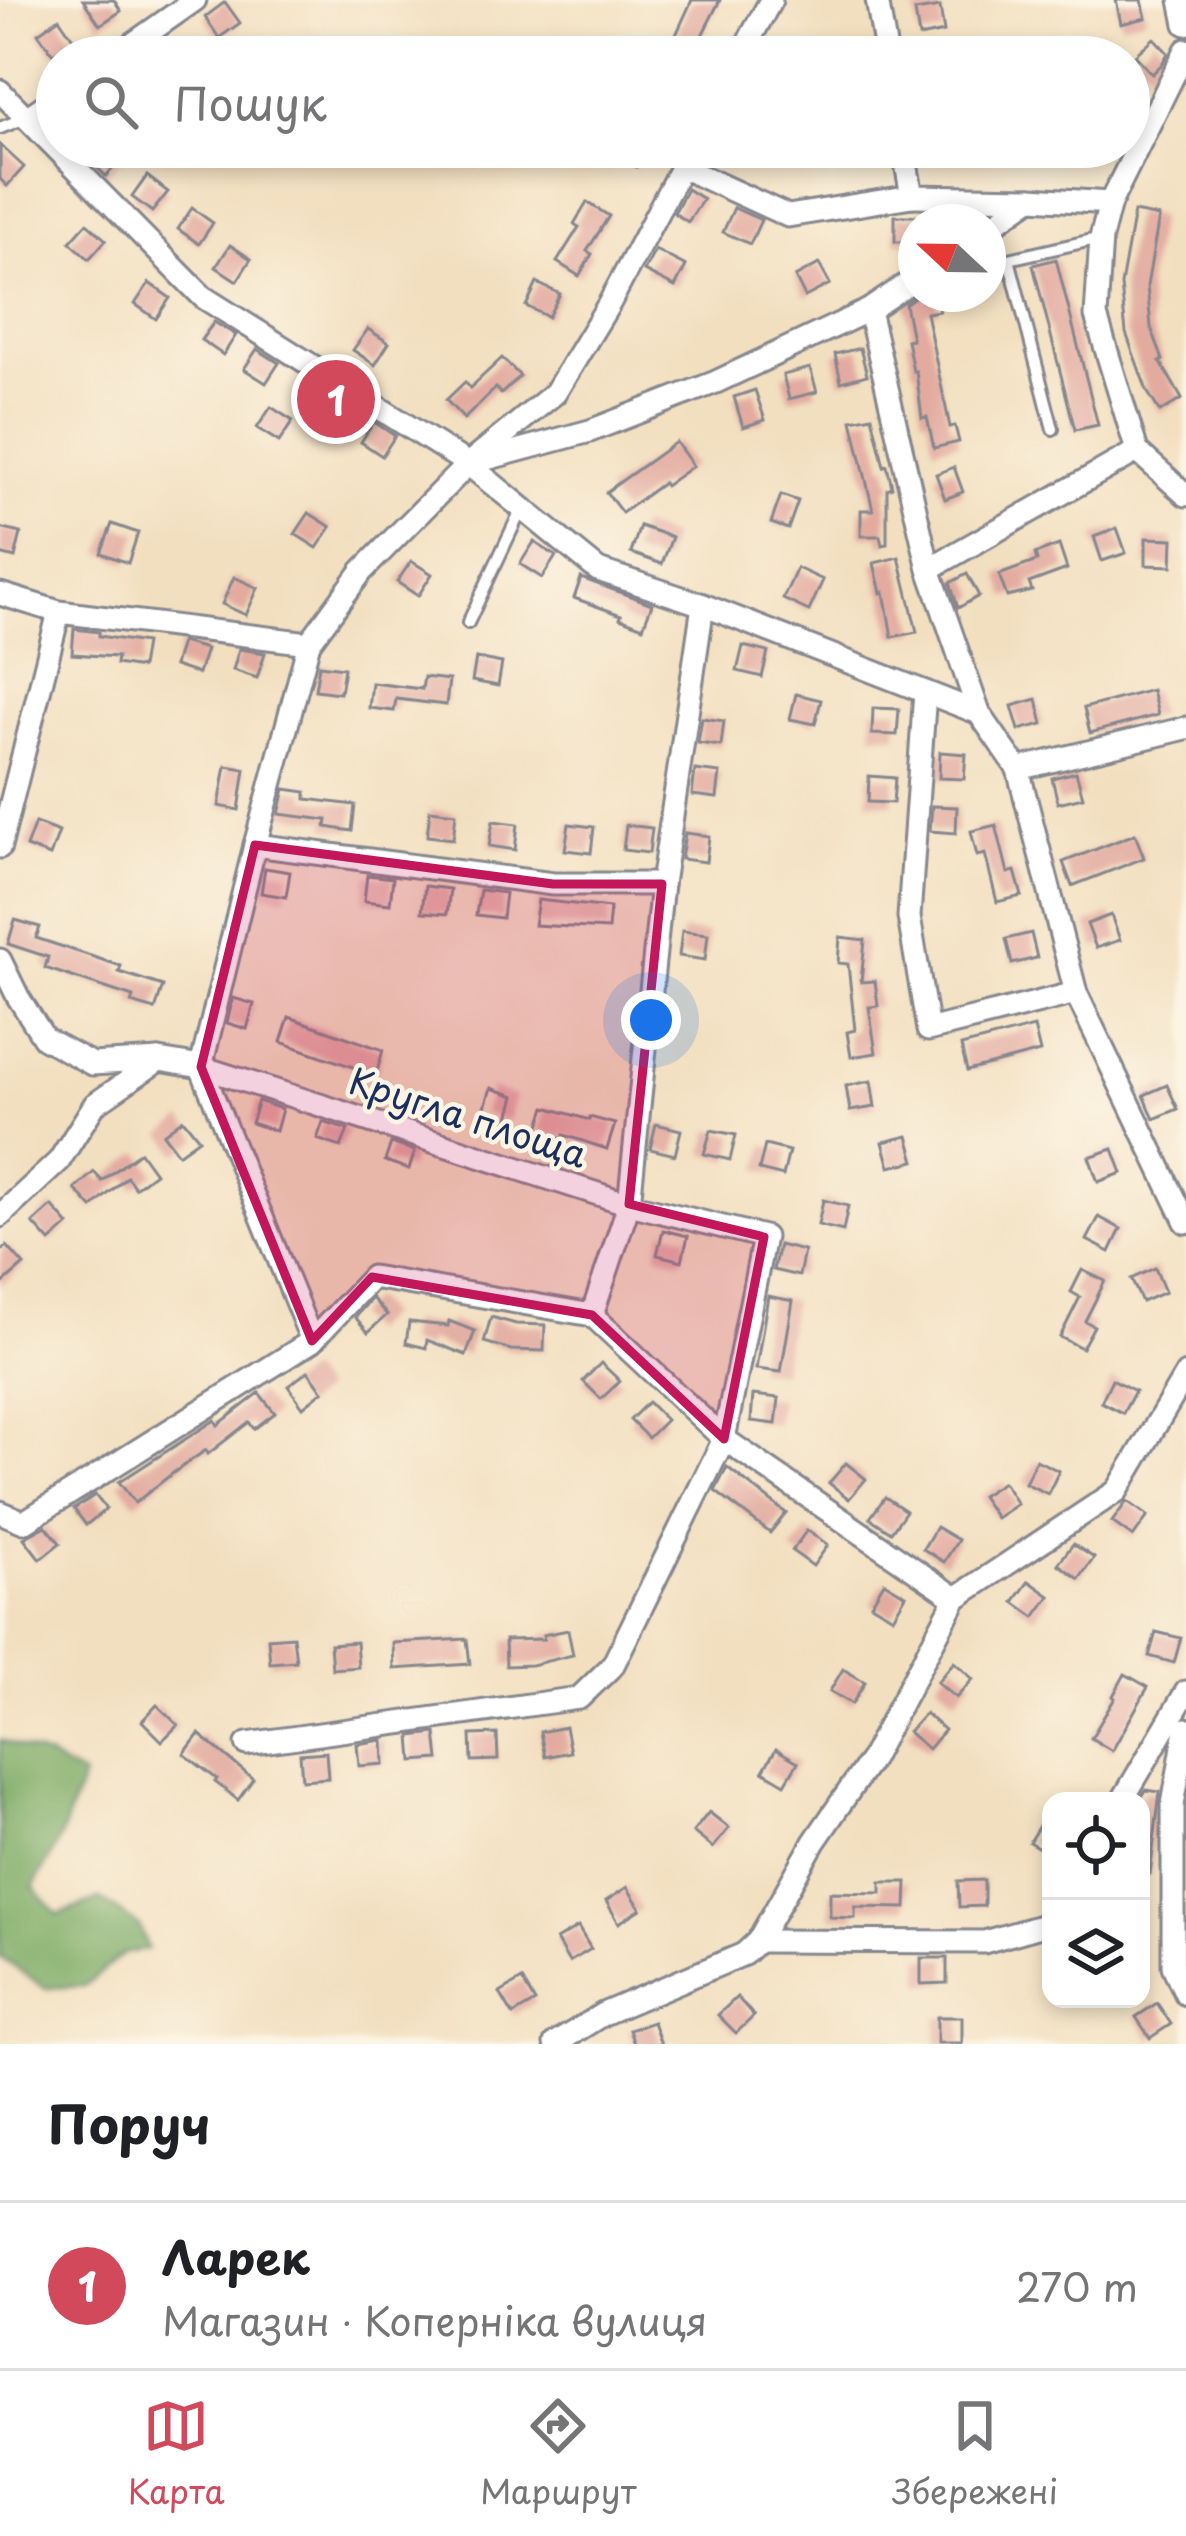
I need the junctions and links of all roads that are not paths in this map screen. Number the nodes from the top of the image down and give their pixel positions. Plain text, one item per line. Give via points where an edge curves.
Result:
1 (194, 0) edge
2 (771, 0) edge
3 (877, 0) edge
4 (1181, 0) edge
5 (1186, 25) edge
6 (143, 36) edge
7 (751, 36) edge
8 (883, 36) edge
9 (1186, 50) edge
10 (0, 91) edge
11 (36, 111) edge
12 (28, 117) junction
13 (1150, 122) edge
14 (36, 125) edge
15 (0, 128) edge
16 (78, 168) edge
17 (680, 168) edge
18 (705, 168) edge
19 (907, 168) edge
20 (1127, 168) edge
21 (912, 196) junction
22 (1031, 198) junction
23 (1110, 202) junction
24 (1006, 215) edge
25 (1101, 238) junction
26 (898, 290) edge
27 (869, 310) junction
28 (1053, 429) dead end
29 (1137, 451) junction
30 (468, 464) junction
31 (1186, 495) edge
32 (522, 508) junction
33 (929, 568) junction
34 (0, 593) edge
35 (704, 605) junction
36 (59, 613) junction
37 (468, 623) dead end
38 (309, 644) junction
39 (925, 692) junction
40 (979, 713) junction
41 (1186, 728) edge
42 (1018, 769) junction
43 (255, 845) junction
44 (0, 847) edge
45 (662, 884) junction
46 (0, 960) edge
47 (1076, 993) junction
48 (160, 1060) junction
49 (202, 1067) junction
50 (628, 1204) junction
51 (0, 1216) edge
52 (1186, 1222) edge
53 (592, 1315) junction
54 (312, 1341) junction
55 (1186, 1374) edge
56 (724, 1438) junction
57 (0, 1512) edge
58 (956, 1598) junction
59 (1186, 1692) edge
60 (1186, 1729) edge
61 (247, 1744) dead end
62 (1127, 1792) edge
63 (1042, 1926) edge
64 (758, 1941) junction
65 (1186, 1994) edge
66 (556, 2044) edge

1 - 6 street
2 - 7 street
3 - 8 street
4 - 5 street
9 - 13 street
10 - 12 street
11 - 12 street
12 - 14 street
12 - 15 lane
16 - 30 street via 203,297
17 - 30 street via 555,393
18 - 21 street via 788,216
19 - 21 street
20 - 23 street
21 - 22 street
22 - 23 street
22 - 24 street
23 - 25 street
25 - 28 lane via 1009,260
25 - 29 street via 1096,316
26 - 27 street
27 - 30 street via 695,391
27 - 33 street
29 - 31 street
29 - 33 street
30 - 32 street
30 - 38 street via 362,572
32 - 35 street via 598,570
32 - 37 lane
33 - 40 street
34 - 36 street
35 - 39 street
35 - 45 street
36 - 38 street
36 - 44 street
38 - 43 street
39 - 40 street
39 - 47 street via 909,917 928,1030
40 - 42 street
41 - 42 street
42 - 47 street
43 - 45 street via 553,884
43 - 49 street
45 - 50 street
46 - 48 street, Кругла площа via 44,1038 92,1064
47 - 52 street
48 - 49 street, Кругла площа
48 - 51 street via 95,1104 58,1161
49 - 50 street, Кругла площа
49 - 54 street
50 - 53 street
50 - 56 street, Кругла площа via 764,1237
53 - 54 street via 372,1277
53 - 56 street
54 - 57 street via 24,1522
55 - 58 street via 1117,1491
56 - 58 street
56 - 61 street via 613,1665 580,1698
58 - 64 street via 871,1759
59 - 62 street
60 - 65 street via 1173,1805 1173,1966
63 - 64 street via 984,1942
64 - 66 street

